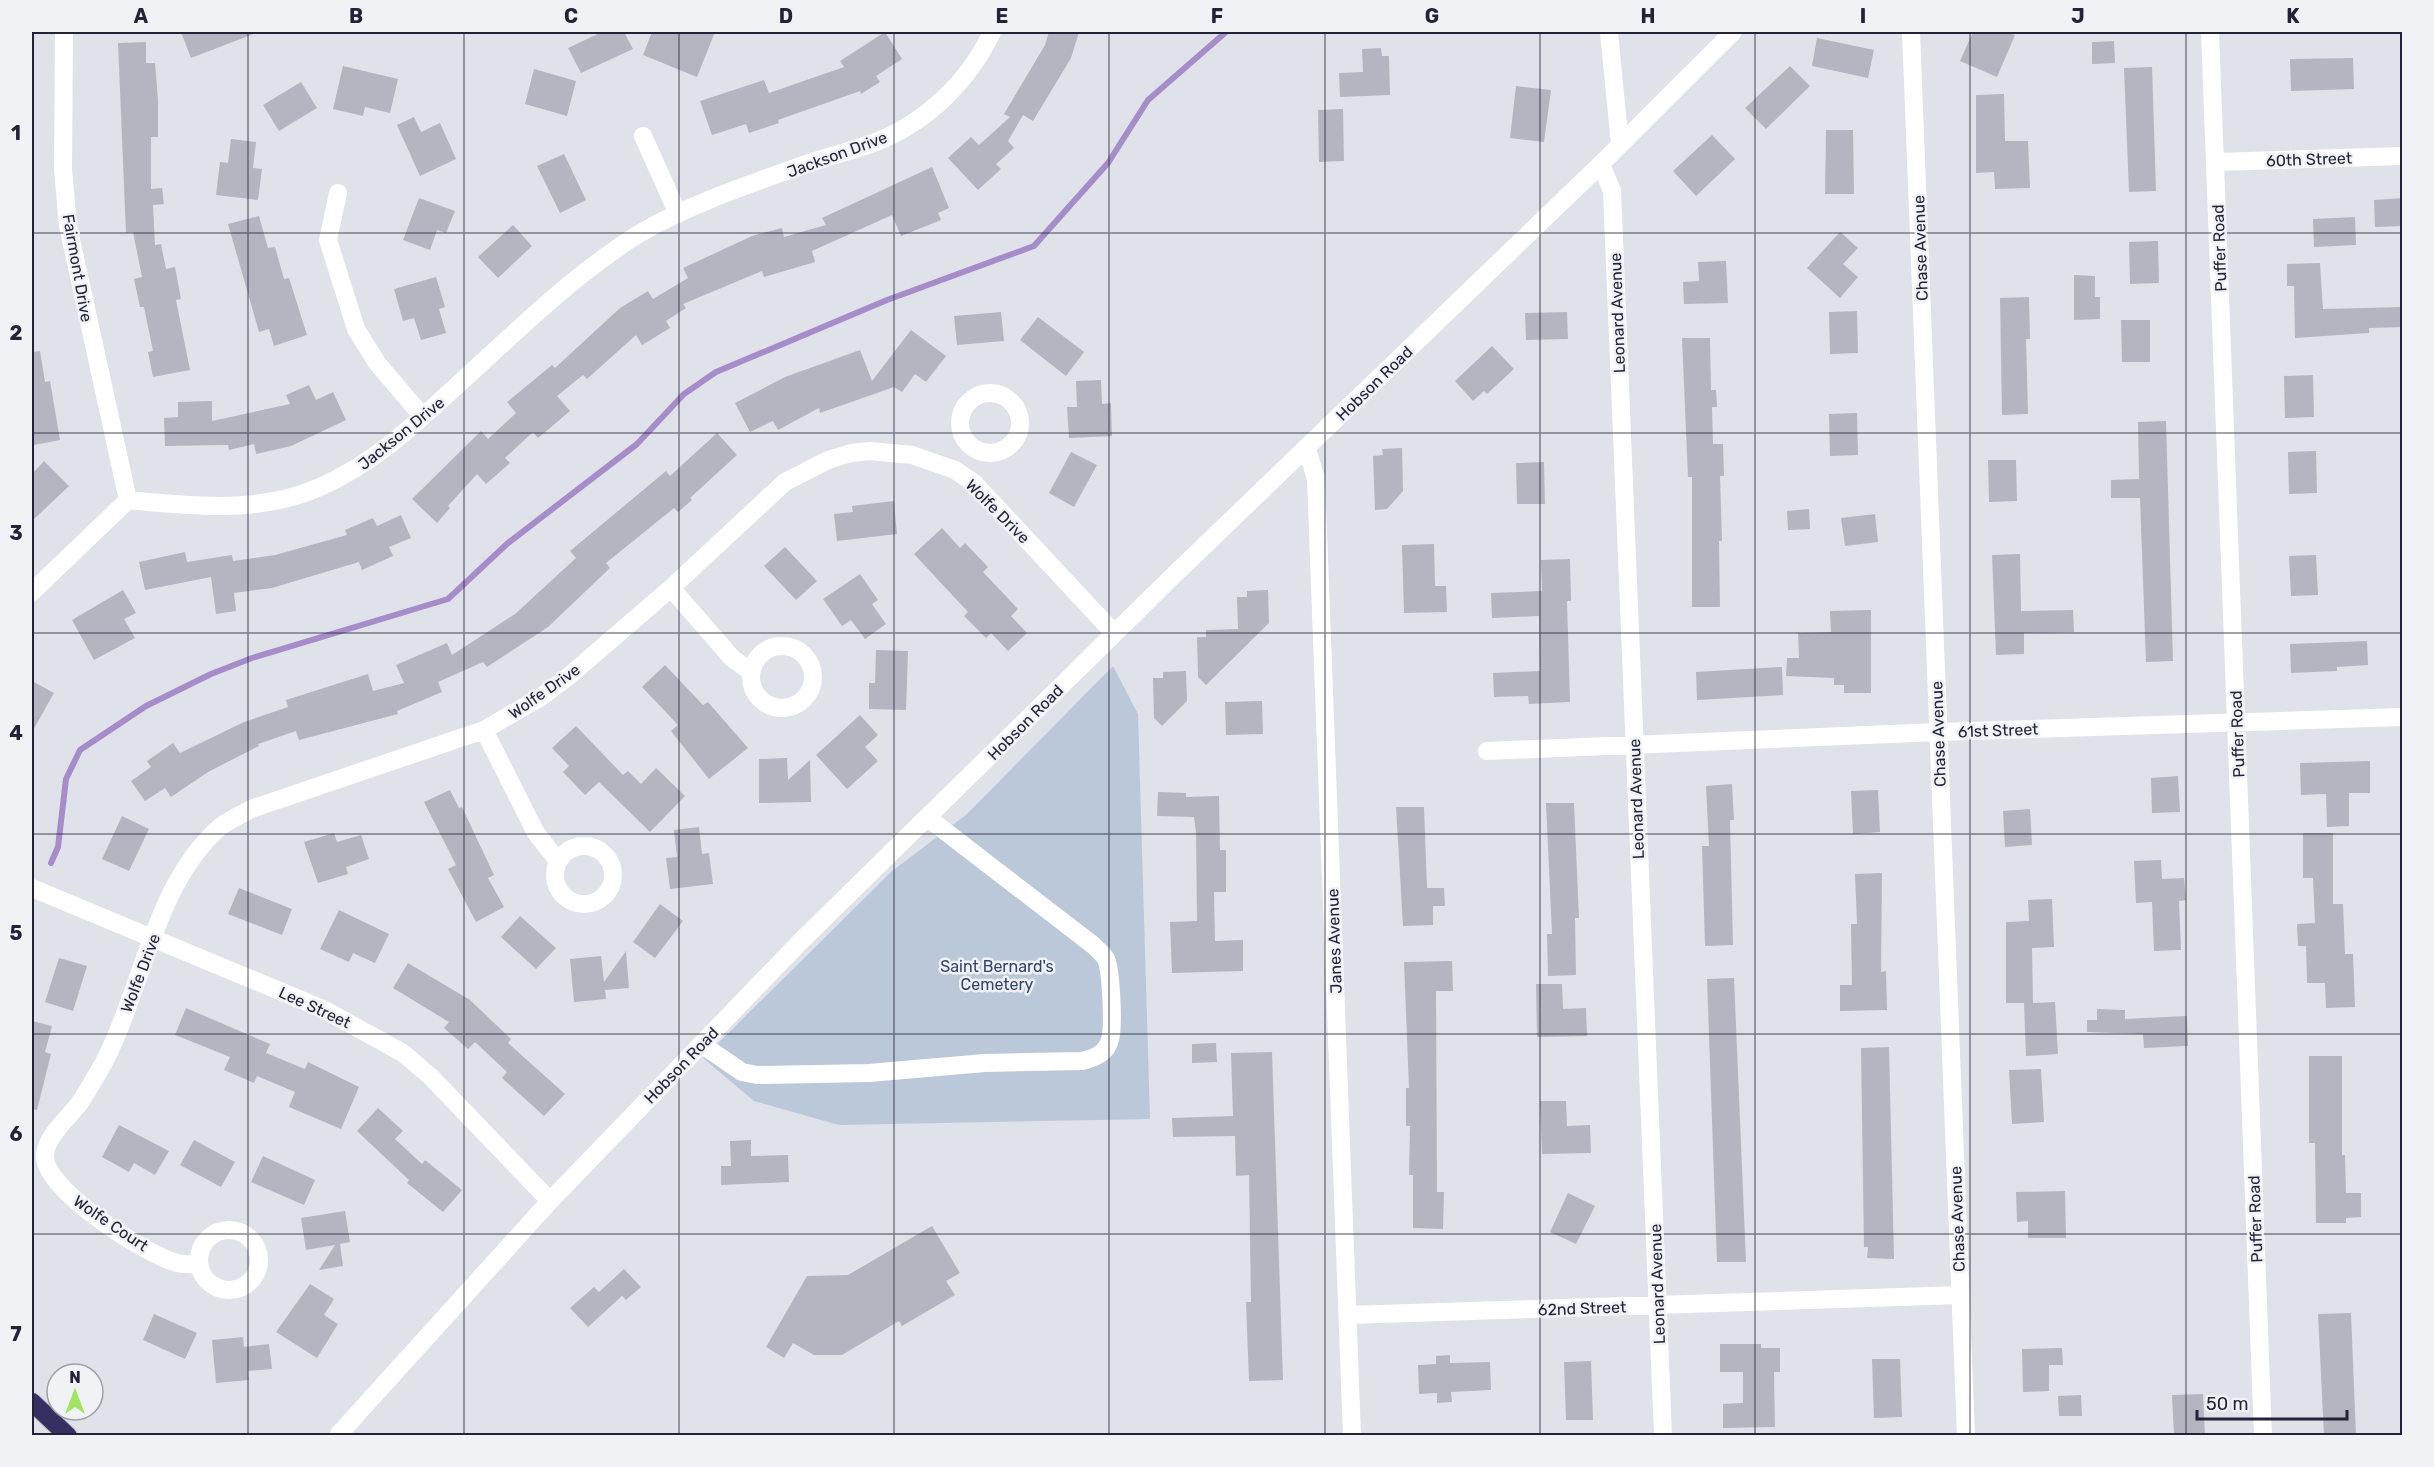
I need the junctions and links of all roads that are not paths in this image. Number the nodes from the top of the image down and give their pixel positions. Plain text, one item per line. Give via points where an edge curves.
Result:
1 (64, 32) edge
2 (993, 32) edge
3 (1609, 32) edge
4 (1733, 32) edge
5 (1911, 32) edge
6 (2210, 32) edge
7 (643, 136) dead end
8 (1620, 145) junction
9 (2403, 156) edge
10 (2216, 162) junction
11 (1601, 164) junction
12 (338, 193) dead end
13 (678, 214) junction
14 (423, 417) junction
15 (972, 448) dead end
16 (1307, 449) junction
17 (955, 470) junction
18 (128, 500) junction
19 (671, 588) junction
20 (32, 592) edge
21 (1114, 633) junction
22 (751, 672) dead end
23 (2403, 717) edge
24 (2236, 721) junction
25 (484, 730) junction
26 (1938, 732) junction
27 (1634, 745) junction
28 (1487, 751) dead end
29 (928, 818) junction
30 (558, 861) dead end
31 (32, 888) edge
32 (154, 937) junction
33 (701, 1044) junction
34 (45, 1154) joint
35 (550, 1201) junction
36 (200, 1264) dead end
37 (1960, 1296) junction
38 (1658, 1305) junction
39 (1348, 1315) junction
40 (32, 1401) edge
41 (340, 1435) edge
42 (68, 1436) edge
43 (1352, 1436) edge
44 (1663, 1436) edge
45 (1965, 1436) edge
46 (2263, 1436) edge

1 - 18 street, Fairmont Drive via 63,169 68,226
2 - 13 street, Jackson Drive via 957,85 932,110 900,130
3 - 8 street
4 - 8 street, Hobson Road
5 - 26 street, Chase Avenue
6 - 10 street, Puffer Road
7 - 13 street
8 - 11 street, Hobson Road
9 - 10 street, 60th Street
10 - 24 street, Puffer Road
11 - 16 street, Hobson Road
11 - 27 street, Leonard Avenue via 1612,191
12 - 14 street via 328,240 356,329 377,363
13 - 14 street, Jackson Drive via 637,235 566,289
14 - 18 street, Jackson Drive via 369,462 296,497 232,506
15 - 17 street
16 - 21 street, Hobson Road
16 - 39 street, Janes Avenue via 1316,479
17 - 19 street, Wolfe Drive via 894,453 850,453 828,460 785,482
17 - 21 street, Wolfe Drive via 974,483
18 - 20 street
19 - 22 street via 732,658
19 - 25 street, Wolfe Drive via 570,676
21 - 29 street, Hobson Road
23 - 24 street, 61st Street
24 - 26 street, 61st Street
24 - 46 street, Puffer Road
25 - 30 street via 536,833
25 - 32 street, Wolfe Drive via 251,809 221,826 178,880
26 - 27 street, 61st Street
26 - 37 street, Chase Avenue
27 - 28 street, 61st Street
27 - 38 street, Leonard Avenue
29 - 33 street, Hobson Road
29 - 33 street via 1105,957 1110,973 1111,1038 1105,1050 1082,1061 757,1075 742,1072
31 - 32 street, Lee Street
32 - 34 street, Wolfe Drive via 103,1064 81,1101 52,1137
32 - 35 street, Lee Street via 323,1009 403,1053
33 - 35 street, Hobson Road
34 - 36 street, Wolfe Court via 48,1171 64,1191 107,1224 177,1264
35 - 41 street, Hobson Road
37 - 38 street, 62nd Street
37 - 45 street, Chase Avenue
38 - 39 street, 62nd Street
38 - 44 street, Leonard Avenue
39 - 43 street, Janes Avenue
40 - 42 highway

